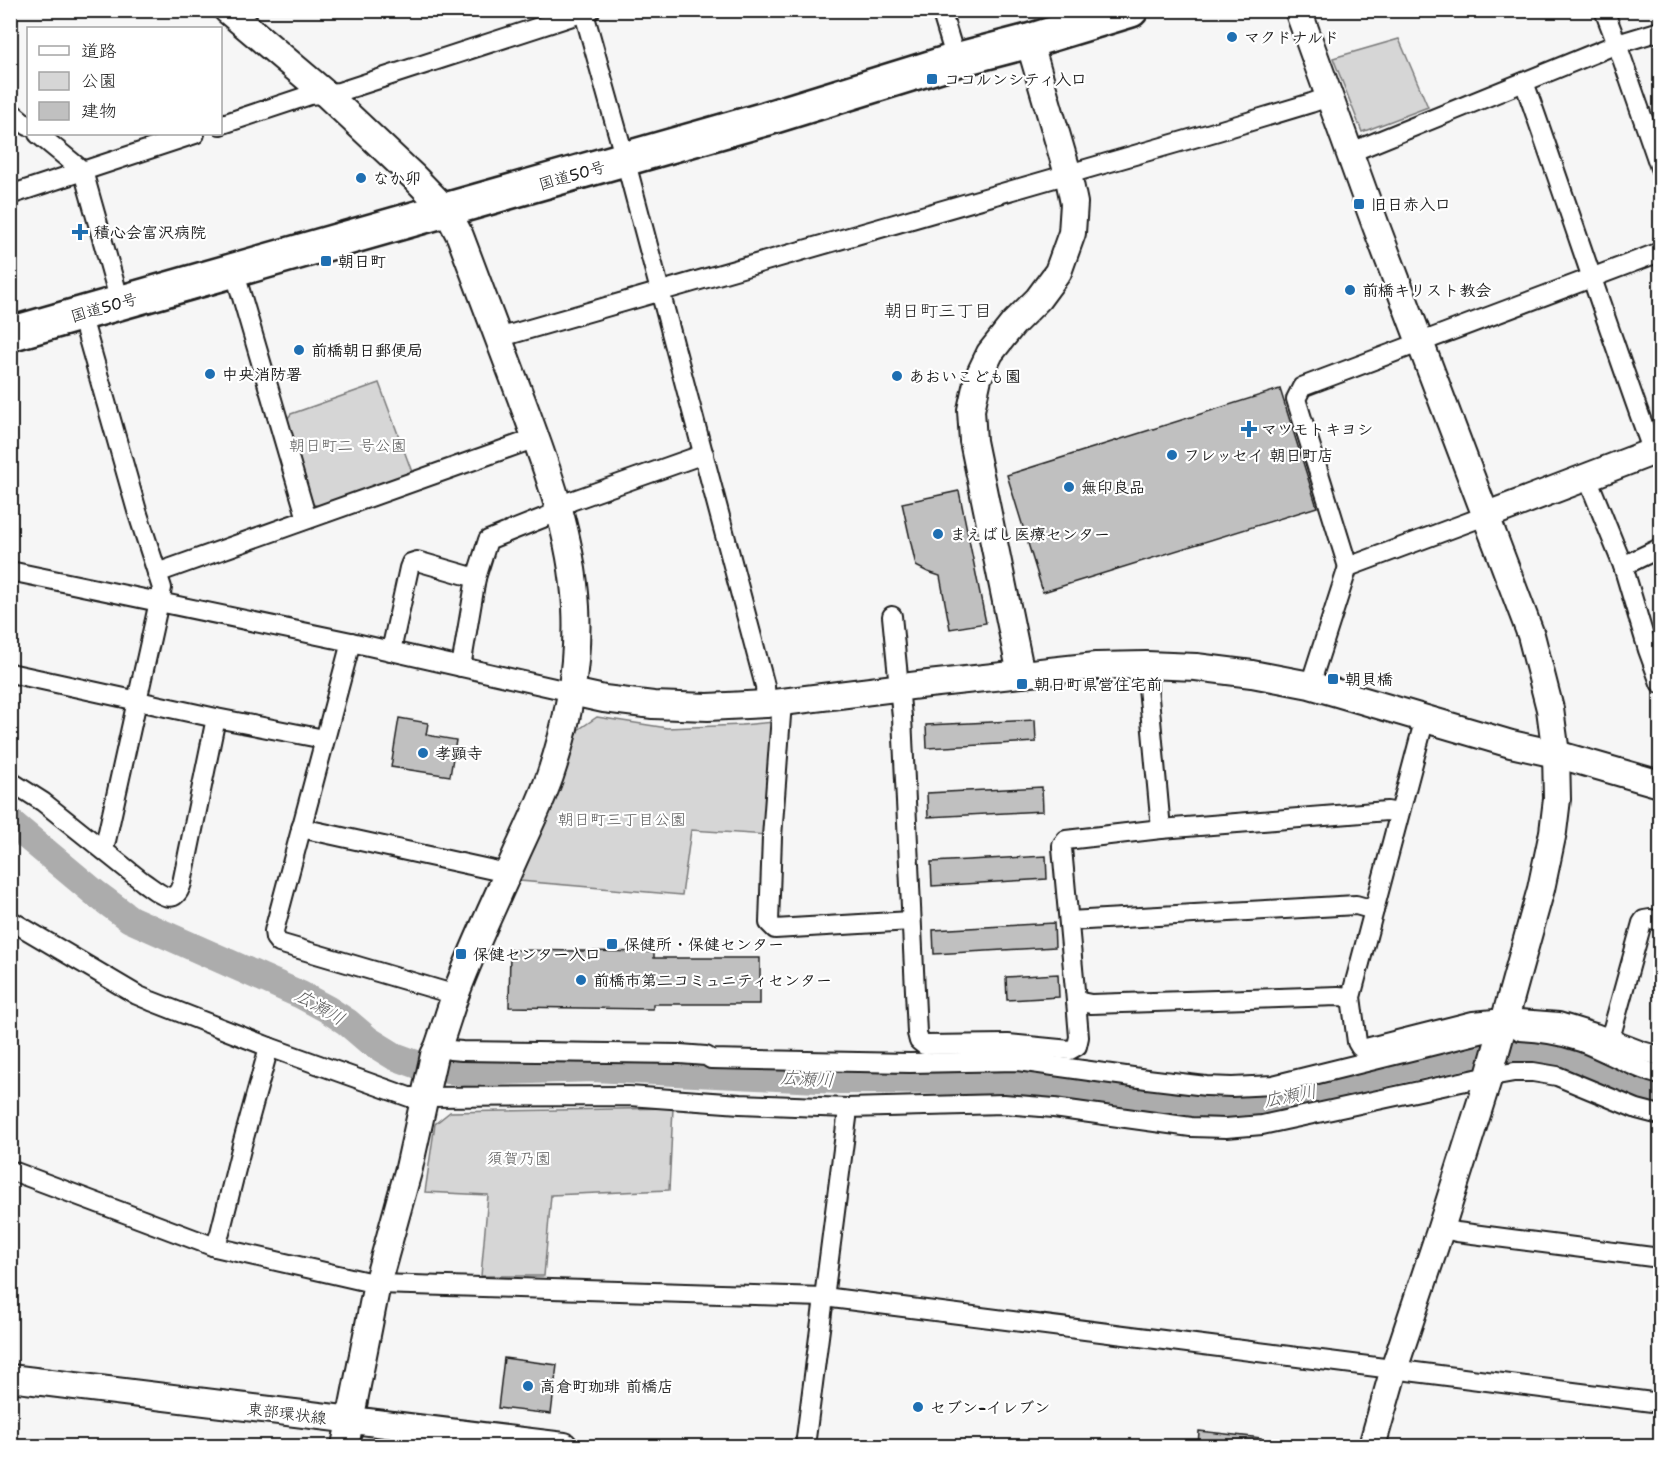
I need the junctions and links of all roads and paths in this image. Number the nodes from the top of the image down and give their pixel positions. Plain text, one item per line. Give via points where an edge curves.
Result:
1 (227, 10) edge
2 (941, 10) edge
3 (1131, 10) edge
4 (1298, 10) edge
5 (1604, 10) edge
6 (587, 12) edge
7 (1660, 31) edge
8 (1029, 41) junction
9 (1617, 44) junction
10 (956, 60) junction
11 (1524, 82) junction
12 (326, 94) junction
13 (1328, 97) junction
14 (10, 111) edge
15 (222, 124) edge
16 (27, 125) edge
17 (39, 135) edge
18 (192, 135) edge
19 (1349, 153) junction
20 (625, 159) junction
21 (1660, 168) edge
22 (83, 171) junction
23 (1068, 174) junction
24 (10, 195) edge
25 (447, 211) junction
26 (1660, 252) edge
27 (234, 270) junction
28 (1592, 277) junction
29 (661, 292) junction
30 (120, 302) junction
31 (81, 314) junction
32 (10, 334) edge
33 (498, 338) junction
34 (1421, 343) junction
35 (536, 438) junction
36 (1657, 451) edge
37 (704, 454) junction
38 (1587, 477) junction
39 (559, 510) junction
40 (1485, 516) junction
41 (307, 519) junction
42 (1660, 548) edge
43 (1623, 566) junction
44 (1348, 567) junction
45 (10, 571) edge
46 (157, 573) junction
47 (476, 578) junction
48 (158, 602) junction
49 (892, 616) dead end
50 (351, 642) junction
51 (391, 651) junction
52 (1146, 665) junction
53 (460, 667) junction
54 (10, 673) edge
55 (1020, 674) junction
56 (1660, 683) edge
57 (1310, 685) junction
58 (899, 688) junction
59 (572, 692) junction
60 (137, 699) junction
61 (774, 703) junction
62 (216, 718) junction
63 (1425, 718) junction
64 (324, 740) junction
65 (1556, 754) junction
66 (10, 781) edge
67 (1660, 784) edge
68 (1399, 813) junction
69 (301, 828) junction
70 (1161, 829) junction
71 (105, 850) junction
72 (507, 873) junction
73 (1374, 910) junction
74 (10, 920) edge
75 (911, 921) junction
76 (1070, 921) junction
77 (1660, 921) edge
78 (456, 995) junction
79 (1351, 997) junction
80 (1076, 1001) junction
81 (1502, 1030) junction
82 (1608, 1038) junction
83 (269, 1047) junction
84 (442, 1053) junction
85 (1660, 1056) edge
86 (1490, 1071) junction
87 (1660, 1075) edge
88 (426, 1090) junction
89 (847, 1108) junction
90 (1660, 1114) edge
91 (10, 1170) edge
92 (1441, 1228) junction
93 (214, 1247) junction
94 (1660, 1258) edge
95 (377, 1284) junction
96 (824, 1297) junction
97 (1394, 1369) junction
98 (10, 1378) edge
99 (1660, 1403) edge
100 (351, 1420) junction
101 (345, 1446) edge
102 (564, 1446) edge
103 (805, 1446) edge
104 (1372, 1446) edge

1 - 12 street
2 - 10 street
3 - 8 highway, 国道50号
4 - 13 street
5 - 9 street
6 - 12 street
6 - 20 street
7 - 9 street
8 - 10 highway, 国道50号
8 - 23 street
9 - 11 street
9 - 21 street
10 - 20 highway, 国道50号
11 - 19 street
11 - 28 street
12 - 15 street via 310,95
12 - 25 street
13 - 19 street
13 - 23 street
14 - 16 street
17 - 22 street
18 - 22 street
19 - 34 street
20 - 25 highway, 国道50号
20 - 29 street
22 - 24 street
22 - 30 street
23 - 29 street
23 - 55 street via 1074,203 1072,233 1058,272 990,353 978,378 971,410 973,441
25 - 27 highway, 国道50号
25 - 33 street
26 - 28 street
27 - 30 highway, 国道50号
27 - 41 street
28 - 34 street
28 - 36 street via 1626,380
29 - 33 street
29 - 37 street
30 - 31 highway, 国道50号
31 - 32 highway, 国道50号
31 - 46 street
33 - 35 street
34 - 40 street
34 - 44 street via 1302,387 1296,399
35 - 39 street
35 - 41 street
36 - 38 street
37 - 39 street via 571,501
37 - 61 street via 765,686
38 - 40 street
38 - 43 street
39 - 47 street via 488,540
39 - 59 street via 576,606
40 - 44 street
40 - 65 street via 1534,643
41 - 46 street
42 - 43 street
43 - 56 street
44 - 57 street
45 - 48 street
46 - 48 street via 162,588
47 - 51 street via 417,561 411,563
47 - 53 street
48 - 50 street
48 - 60 street
49 - 58 street
50 - 51 street
50 - 64 street
51 - 53 street
52 - 55 street
52 - 57 street via 1208,668
52 - 70 street
53 - 59 street
54 - 60 street
55 - 58 street
57 - 63 street
58 - 61 street
58 - 75 street
59 - 61 street via 653,705
59 - 72 street via 537,811
60 - 62 street
60 - 71 street
61 - 75 street via 769,923 775,929
62 - 64 street
62 - 71 street via 177,895 161,894
63 - 65 street
63 - 68 street
64 - 69 street
65 - 67 street
65 - 81 street via 1553,832
66 - 71 street
68 - 70 street
68 - 73 street
69 - 72 street
69 - 78 street via 274,931 279,943
70 - 76 street via 1070,838 1064,842
72 - 78 street
73 - 76 street via 1356,905
73 - 79 street
74 - 83 street via 137,995
75 - 80 street via 917,1033 924,1045 1075,1048 1079,1037
76 - 80 street
77 - 82 street via 1650,919 1642,923
78 - 84 street via 438,1047
79 - 80 street via 1091,1004
79 - 81 street via 1360,1047 1473,1021
81 - 82 street via 1559,1022
81 - 84 street via 1273,1085 1232,1087 1018,1060 910,1064 711,1059 680,1054
81 - 86 street
81 - 87 street via 1569,1038
82 - 85 street
83 - 88 street via 409,1097
83 - 93 street
84 - 88 street
86 - 89 street via 1262,1125 1226,1128 1191,1127 1022,1104
86 - 90 street via 1549,1074 1637,1109
86 - 92 street
88 - 89 street
88 - 95 street
89 - 96 street
91 - 93 street
92 - 94 street
92 - 97 street
93 - 95 street
95 - 96 street
95 - 100 street
96 - 97 street
96 - 103 street
97 - 99 street
97 - 104 street
98 - 100 street, 東部環状線
100 - 101 street
100 - 102 street, 東部環状線

